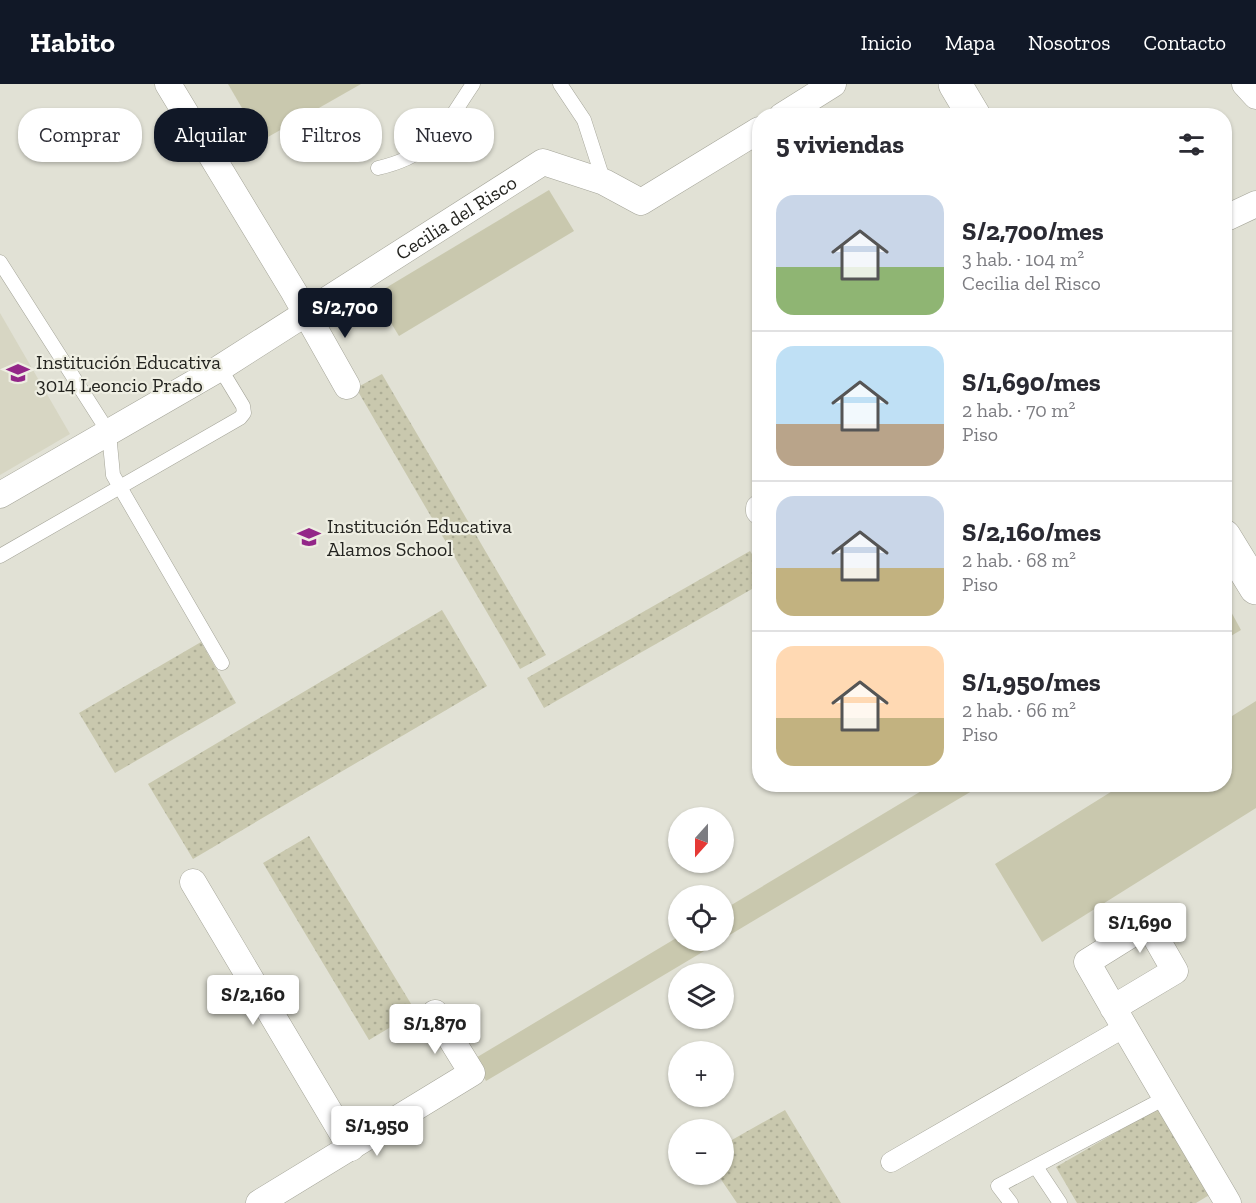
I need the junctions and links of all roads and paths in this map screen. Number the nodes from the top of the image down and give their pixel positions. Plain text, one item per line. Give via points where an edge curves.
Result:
1 (168, 84) edge
2 (473, 84) edge
3 (560, 84) edge
4 (833, 84) edge
5 (955, 84) edge
6 (1245, 84) edge
7 (1256, 96) edge
8 (795, 108) edge
9 (969, 108) edge
10 (752, 134) edge
11 (378, 168) dead end
12 (604, 182) junction
13 (1256, 204) edge
14 (1232, 215) edge
15 (0, 262) edge
16 (306, 313) junction
17 (220, 368) junction
18 (347, 386) dead end
19 (109, 433) junction
20 (119, 487) junction
21 (0, 495) edge
22 (1232, 549) edge
23 (0, 556) edge
24 (1256, 588) edge
25 (222, 663) dead end
26 (193, 882) dead end
27 (435, 1013) dead end
28 (1119, 1017) joint
29 (1165, 1098) junction
30 (351, 1148) junction
31 (891, 1162) dead end
32 (1035, 1167) junction
33 (259, 1203) edge
34 (1011, 1203) edge
35 (1060, 1203) edge
36 (1228, 1203) edge

1 - 16 street
2 - 11 lane via 441,133 421,152 398,164
3 - 12 lane via 584,120
4 - 8 street
5 - 9 street
6 - 7 street
10 - 12 street via 641,202
12 - 16 street, Cecilia del Risco via 543,162
13 - 14 street
15 - 19 lane
16 - 17 street, Cecilia del Risco
16 - 18 street
17 - 19 street, Cecilia del Risco
17 - 20 lane via 243,406 240,418
19 - 20 lane via 113,475
19 - 21 street, Cecilia del Risco
20 - 23 lane
20 - 25 lane
22 - 24 street
26 - 30 street
27 - 30 street via 472,1073
28 - 29 street
28 - 31 street
29 - 32 lane
29 - 36 street
30 - 33 street
32 - 34 lane via 998,1186
32 - 35 lane

